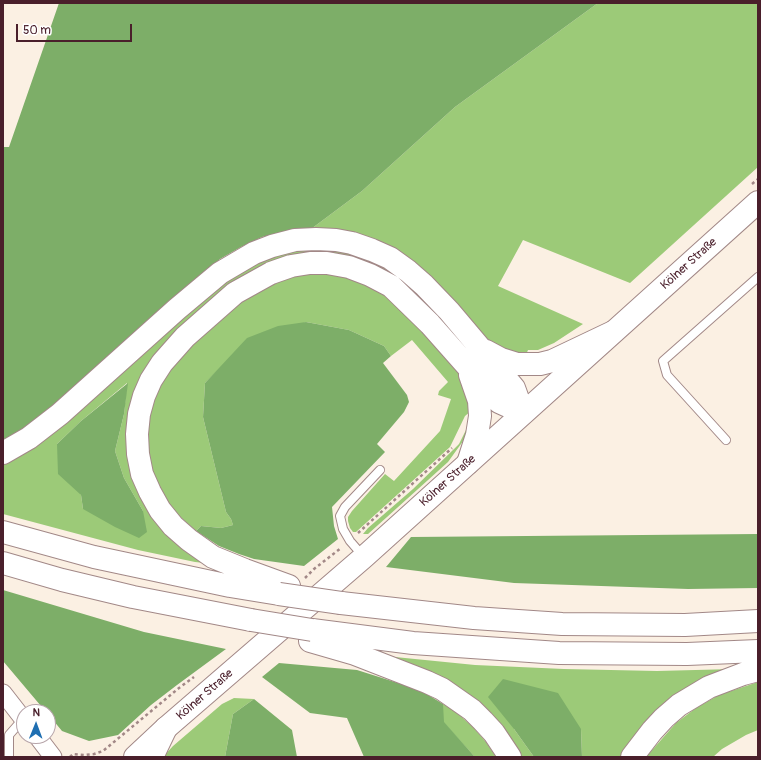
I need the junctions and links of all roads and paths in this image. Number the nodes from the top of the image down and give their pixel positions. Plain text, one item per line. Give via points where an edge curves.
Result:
1 (758, 179) edge
2 (752, 195) edge
3 (758, 277) edge
4 (613, 332) junction
5 (481, 348) junction
6 (467, 366) junction
7 (523, 413) junction
8 (726, 440) dead end
9 (454, 445) dead end
10 (3, 453) edge
11 (468, 463) junction
12 (380, 470) dead end
13 (3, 532) edge
14 (357, 549) junction
15 (3, 563) edge
16 (290, 587) junction
17 (758, 621) edge
18 (308, 634) junction
19 (758, 651) edge
20 (758, 670) edge
21 (196, 676) dead end
22 (3, 693) edge
23 (16, 710) edge
24 (16, 728) edge
25 (166, 728) junction
26 (43, 744) edge
27 (9, 757) edge
28 (54, 757) edge
29 (70, 757) edge
30 (135, 757) edge
31 (152, 757) edge
32 (510, 757) edge
33 (632, 757) edge

1 - 2 path
2 - 4 main road, Kölner Straße
3 - 8 lane via 663,361 668,375
4 - 5 main road via 575,351 540,364 517,364
4 - 7 main road, Kölner Straße
5 - 7 main road via 514,388
5 - 10 main road via 424,284 390,258 336,240 295,240 254,253 220,273 60,414 29,438
6 - 7 main road via 499,402
6 - 11 main road via 479,401 480,416
6 - 16 main road via 430,324 391,286 356,269 327,263 291,266 251,283 235,293 199,324 162,363 144,396 137,434 142,474 160,510 189,540 213,556
7 - 11 main road, Kölner Straße
9 - 14 path
11 - 14 main road, Kölner Straße
12 - 14 lane via 344,507 340,516 343,529
13 - 16 main road via 94,557 230,586
14 - 16 path via 314,569
14 - 25 main road, Kölner Straße
15 - 18 main road, bridge via 133,597
16 - 17 main road, bridge via 341,603 474,618 562,624
18 - 19 main road via 559,653 688,654
18 - 32 main road via 442,689 483,721
20 - 33 main road via 709,687 679,705 652,731
21 - 29 path via 103,751 89,755 72,754
22 - 23 street
24 - 27 lane via 9,735
25 - 30 main road, Kölner Straße
25 - 31 main road
26 - 28 street

